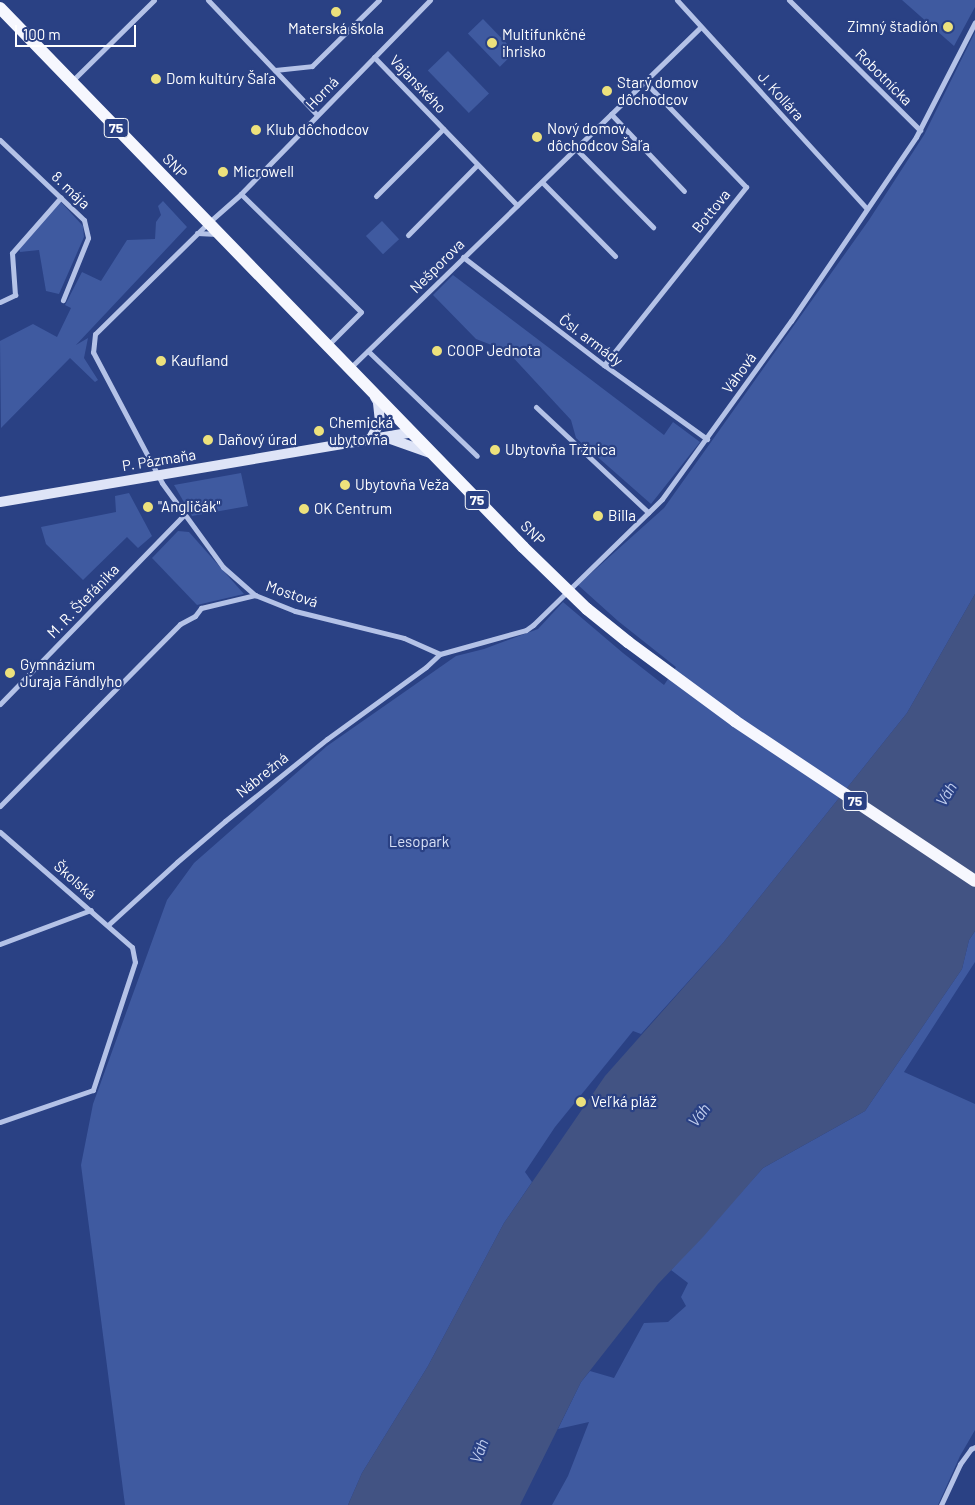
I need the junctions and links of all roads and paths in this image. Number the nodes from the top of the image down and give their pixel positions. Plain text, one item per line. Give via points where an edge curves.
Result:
1 (154, 0) edge
2 (208, 0) edge
3 (379, 0) edge
4 (430, 0) edge
5 (677, 0) edge
6 (789, 0) edge
7 (0, 8) edge
8 (975, 22) edge
9 (701, 27) junction
10 (374, 57) junction
11 (275, 70) junction
12 (71, 81) junction
13 (645, 82) junction
14 (611, 114) junction
15 (317, 115) junction
16 (443, 129) junction
17 (920, 130) junction
18 (0, 140) edge
19 (576, 149) junction
20 (477, 165) junction
21 (542, 182) junction
22 (684, 191) dead end
23 (241, 194) junction
24 (376, 196) dead end
25 (61, 197) junction
26 (517, 205) junction
27 (866, 208) junction
28 (208, 223) junction
29 (654, 228) dead end
30 (197, 233) junction
31 (219, 234) junction
32 (408, 235) dead end
33 (615, 256) dead end
34 (463, 257) junction
35 (62, 300) dead end
36 (0, 302) edge
37 (328, 345) junction
38 (368, 351) junction
39 (604, 365) junction
40 (350, 368) junction
41 (371, 389) junction
42 (536, 407) dead end
43 (412, 432) junction
44 (384, 437) junction
45 (370, 440) junction
46 (707, 440) junction
47 (432, 453) junction
48 (477, 456) dead end
49 (158, 475) junction
50 (0, 502) edge
51 (648, 512) junction
52 (184, 515) junction
53 (255, 594) junction
54 (440, 654) junction
55 (0, 704) edge
56 (0, 806) edge
57 (0, 832) edge
58 (975, 881) edge
59 (91, 910) junction
60 (108, 925) junction
61 (0, 944) edge
62 (0, 1122) edge
63 (975, 1447) edge
64 (941, 1505) edge

1 - 12 street
2 - 11 street
3 - 11 street via 312,66
4 - 10 street, Horná
5 - 9 street, J. Kollára
6 - 17 street, Robotnícka
7 - 12 main road, SNP / 75
8 - 17 street, Váhová
9 - 13 street, Nešporova
9 - 27 street, J. Kollára
10 - 15 street, Horná
10 - 16 street, Vajanského
11 - 15 street
12 - 28 main road, SNP / 75
13 - 14 street, Nešporova
13 - 39 street, Bottova via 746,187
14 - 19 street, Nešporova
14 - 22 street
15 - 23 street, Horná
16 - 20 street, Vajanského
16 - 24 street, Vajanského
17 - 27 street, Váhová
18 - 25 street, 8. mája
19 - 21 street, Nešporova
19 - 29 street
20 - 26 street, Vajanského
20 - 32 street
21 - 26 street, Nešporova
21 - 33 street
23 - 28 street, Horná
23 - 37 street via 361,312
25 - 35 street, 8. mája via 84,220 88,238
25 - 36 street via 12,253 15,294
26 - 34 street, Nešporova
27 - 46 street, Váhová
28 - 30 street, Horná
28 - 31 main road, SNP / 75
30 - 31 street
30 - 49 street, Mostová via 94,334 93,352
31 - 37 main road, SNP / 75
34 - 38 street, Nešporova
34 - 39 street, Čsl. armády
37 - 40 main road, SNP / 75
38 - 40 street, Nešporova
38 - 48 street
39 - 46 street, Čsl. armády
40 - 41 main road, SNP / 75
41 - 43 main road, SNP / 75
41 - 45 main road via 378,402 380,422
42 - 51 street
43 - 44 main road, P. Pázmaňa
43 - 47 main road, SNP / 75
44 - 45 main road, P. Pázmaňa
44 - 47 main road
45 - 49 main road, P. Pázmaňa
46 - 51 street, Váhová via 668,492
47 - 58 main road, SNP / 75, bridge via 587,609 628,642 735,721
49 - 50 main road, P. Pázmaňa
49 - 52 street, Mostová
51 - 54 street, Váhová via 526,630
52 - 53 street, Mostová via 223,567
52 - 55 street, M. R. Štefánika
53 - 54 street, Mostová via 295,611 404,638
53 - 56 street via 201,608 195,616 180,624
54 - 60 street, Nábrežná via 327,739 226,821
57 - 59 street, Školská
59 - 60 street, Školská
59 - 61 street
60 - 62 street, Školská via 132,947 135,962 93,1090
63 - 64 street via 960,1464

